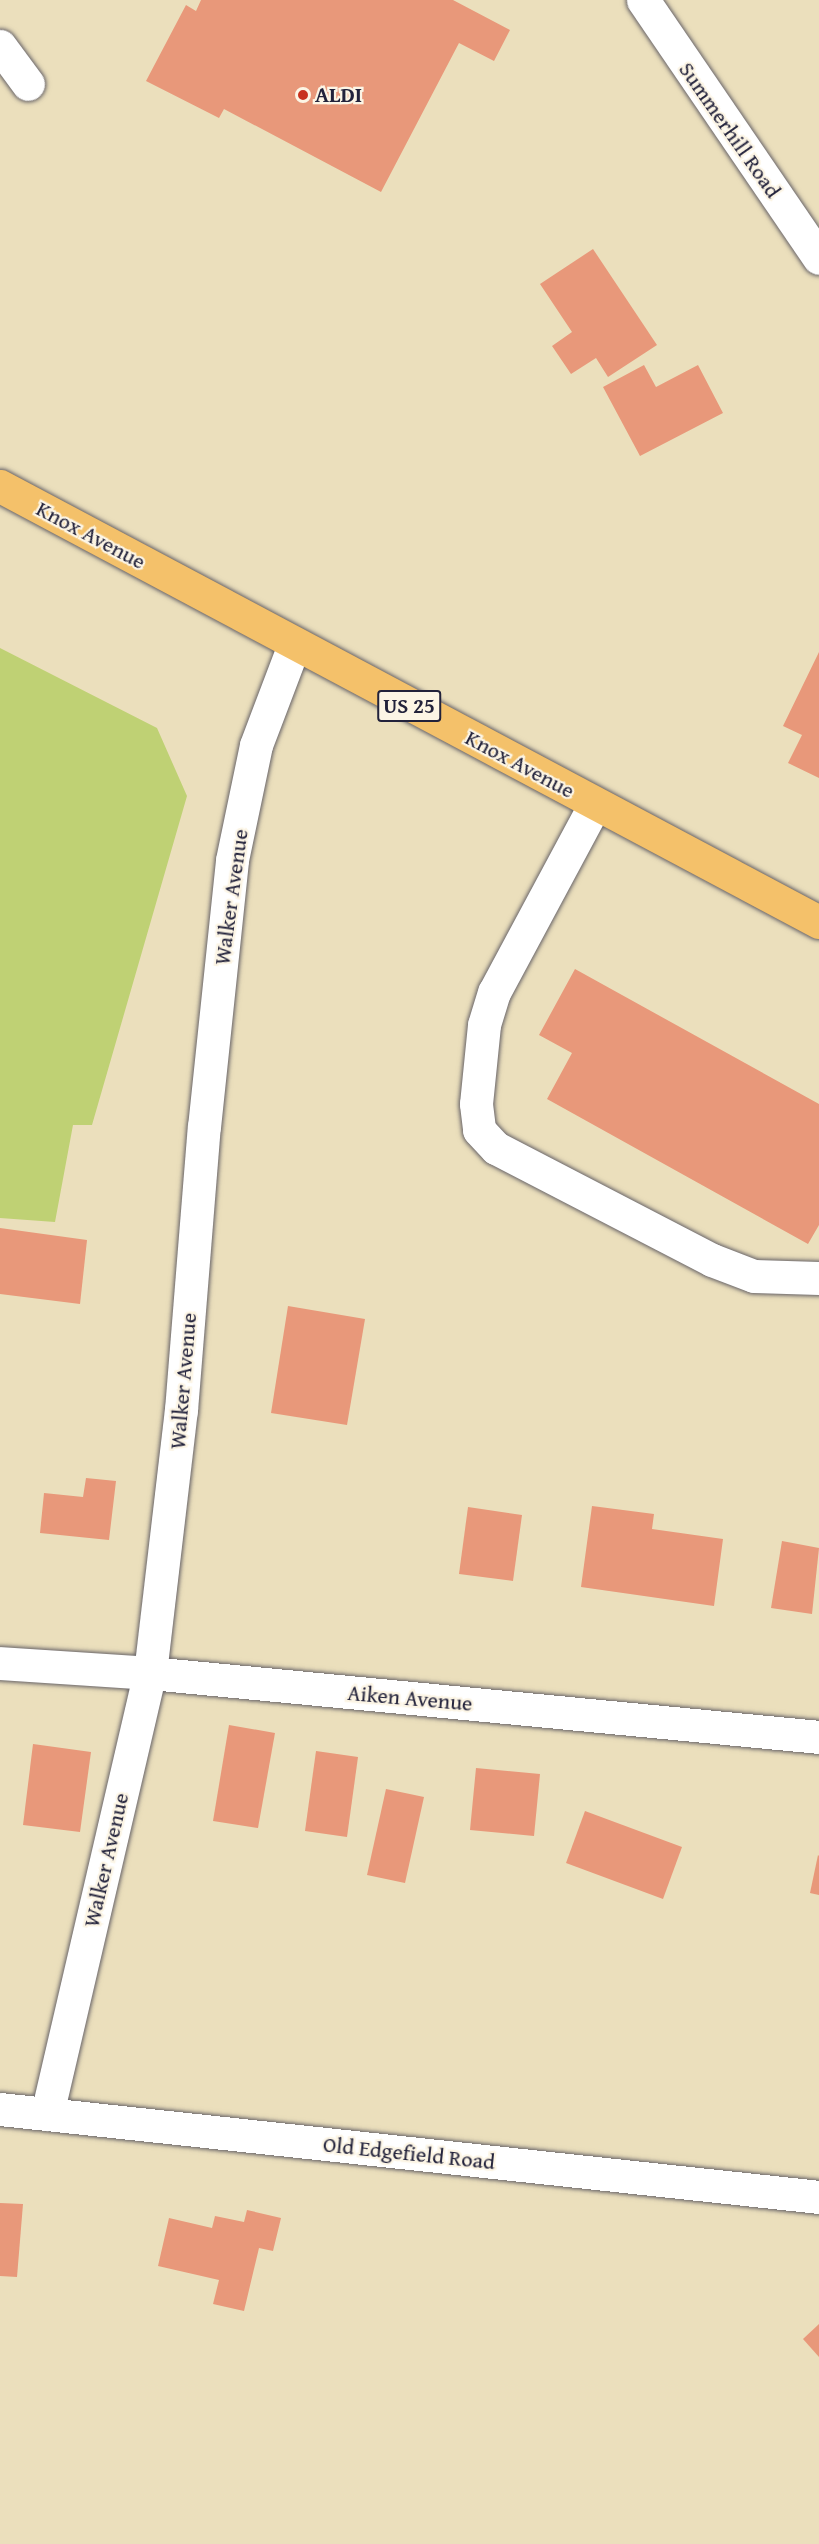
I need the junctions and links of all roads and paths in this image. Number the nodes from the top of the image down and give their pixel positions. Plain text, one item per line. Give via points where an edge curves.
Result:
1 (643, 0) edge
2 (0, 46) edge
3 (0, 78) edge
4 (819, 258) edge
5 (0, 486) edge
6 (294, 645) junction
7 (595, 804) junction
8 (819, 922) edge
9 (819, 1278) edge
10 (0, 1663) edge
11 (150, 1673) junction
12 (819, 1737) edge
13 (0, 2109) edge
14 (47, 2114) junction
15 (819, 2197) edge

1 - 4 street, Summerhill Road
2 - 3 street via 28,84
5 - 6 main road, Knox Avenue / US 25
6 - 7 main road, Knox Avenue / US 25
6 - 11 street, Walker Avenue via 256,745 232,860 204,1127 181,1410
7 - 8 main road, Knox Avenue / US 25
7 - 9 street via 494,992 484,1025 476,1104 479,1130 496,1148 712,1260 754,1276
10 - 11 street, Aiken Avenue
11 - 12 street, Aiken Avenue
11 - 14 street, Walker Avenue
13 - 14 street, Old Edgefield Road
14 - 15 street, Old Edgefield Road

